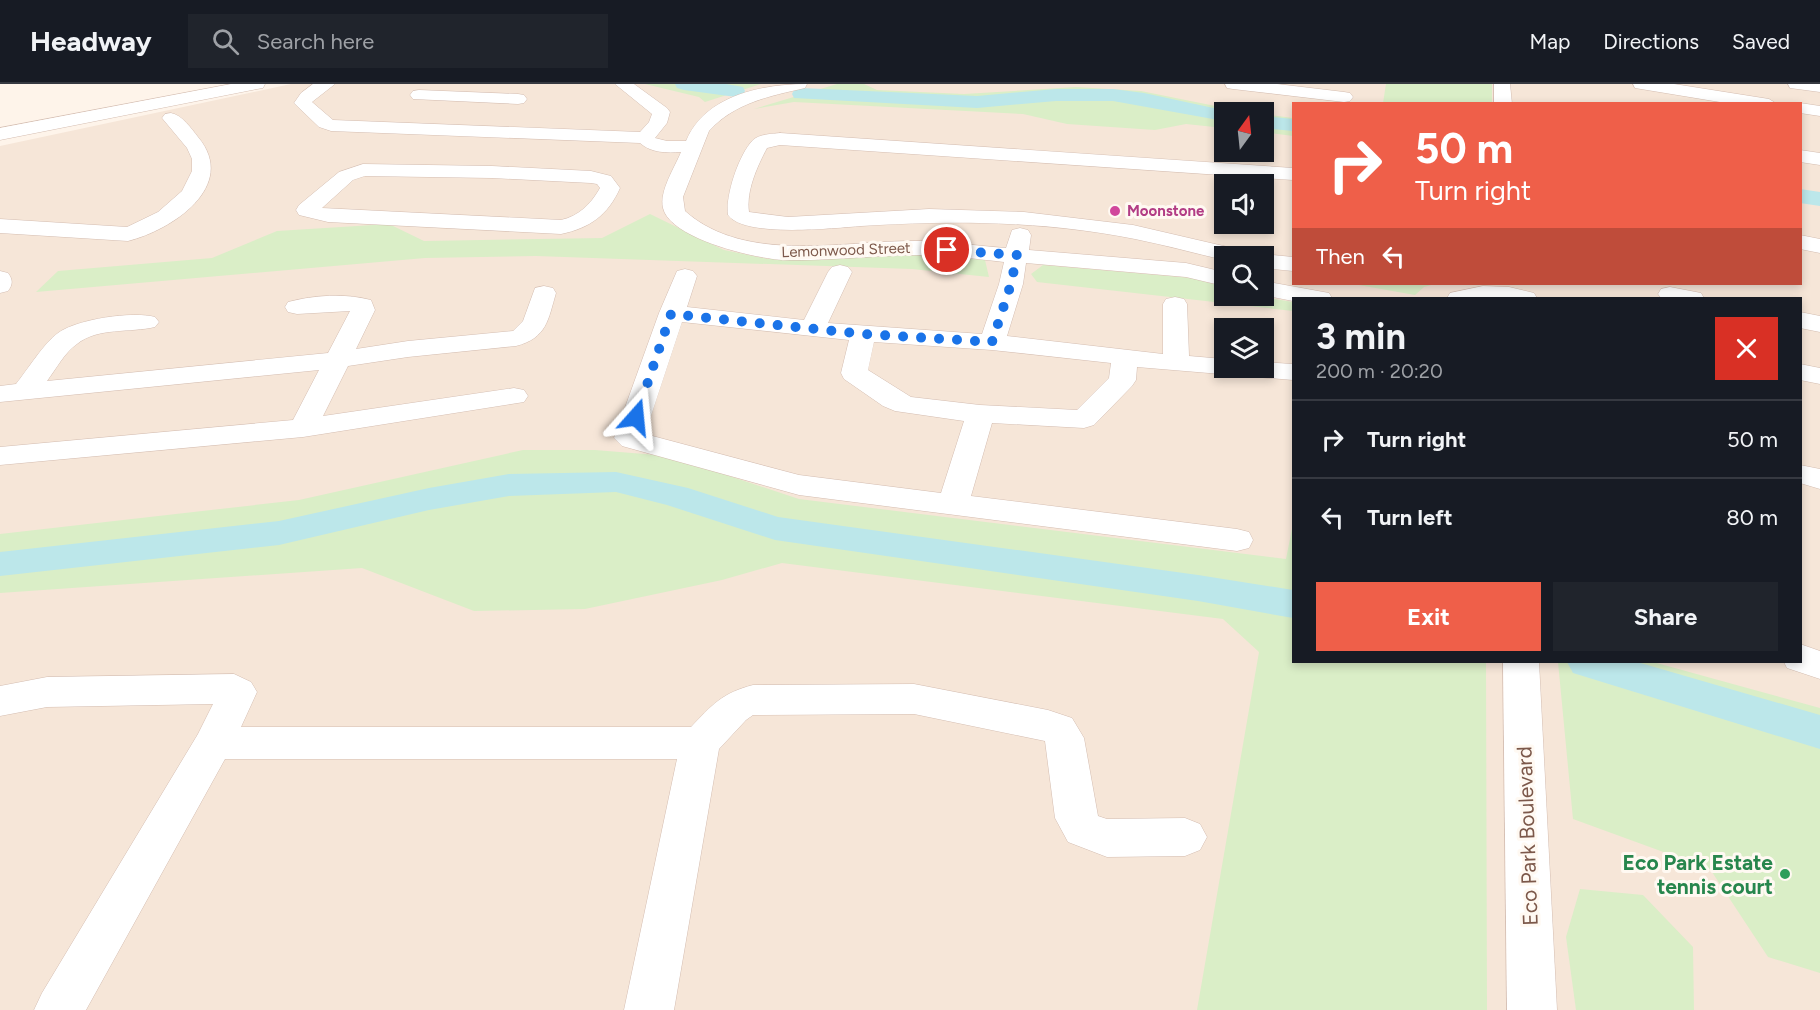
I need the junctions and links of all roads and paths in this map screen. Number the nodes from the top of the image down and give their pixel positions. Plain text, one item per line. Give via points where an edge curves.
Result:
1 (225, 84) edge
2 (257, 84) edge
3 (327, 84) edge
4 (623, 84) edge
5 (799, 84) edge
6 (1233, 84) edge
7 (1502, 84) edge
8 (1641, 84) edge
9 (1796, 84) edge
10 (1820, 87) edge
11 (419, 94) dead end
12 (468, 96) junction
13 (1344, 97) dead end
14 (518, 99) dead end
15 (1503, 102) edge
16 (1756, 102) edge
17 (1802, 108) edge
18 (122, 109) junction
19 (1820, 111) edge
20 (171, 118) dead end
21 (428, 130) junction
22 (0, 134) edge
23 (526, 135) junction
24 (645, 138) junction
25 (693, 146) junction
26 (1802, 156) edge
27 (1820, 159) edge
28 (503, 160) junction
29 (1144, 164) junction
30 (1292, 174) edge
31 (1144, 184) dead end
32 (966, 196) dead end
33 (1081, 205) dead end
34 (1026, 209) junction
35 (0, 226) edge
36 (1802, 242) edge
37 (1820, 246) edge
38 (1214, 251) edge
39 (1017, 255) junction
40 (1274, 262) edge
41 (1292, 264) edge
42 (840, 272) dead end
43 (685, 276) dead end
44 (1214, 277) edge
45 (0, 278) edge
46 (1518, 285) edge
47 (0, 286) edge
48 (1274, 290) edge
49 (1478, 292) edge
50 (544, 293) dead end
51 (1314, 297) edge
52 (1518, 297) edge
53 (1532, 297) edge
54 (1175, 304) dead end
55 (297, 307) dead end
56 (671, 314) junction
57 (1802, 320) edge
58 (146, 322) dead end
59 (1820, 324) edge
60 (813, 328) junction
61 (863, 334) junction
62 (992, 342) junction
63 (1125, 359) junction
64 (337, 360) junction
65 (1176, 363) junction
66 (1214, 366) edge
67 (1274, 371) edge
68 (1292, 372) dead end
69 (1802, 372) edge
70 (1820, 376) edge
71 (1802, 379) edge
72 (1820, 383) edge
73 (13, 392) edge
74 (514, 396) dead end
75 (980, 414) junction
76 (303, 428) junction
77 (0, 456) edge
78 (1802, 474) edge
79 (1820, 479) edge
80 (953, 504) junction
81 (1237, 540) dead end
82 (1802, 659) edge
83 (1521, 663) edge
84 (1820, 665) edge
85 (0, 701) edge
86 (214, 743) junction
87 (700, 743) junction
88 (1185, 837) dead end
89 (59, 1010) edge
90 (649, 1010) edge
91 (1532, 1010) edge

1 - 18 street
2 - 18 street
3 - 21 street via 311,92 303,104 325,123
4 - 24 street via 661,112 658,123
5 - 25 street, Lemonwood Street via 744,99 714,114 700,129
6 - 13 street
7 - 15 street
8 - 16 street
9 - 10 street
11 - 12 street
12 - 14 street
12 - 21 street
17 - 19 street
18 - 22 street
20 - 35 street via 198,150 203,161 202,173 186,200 159,222 128,234
21 - 23 street
23 - 24 street
23 - 28 street
24 - 25 street via 656,146
25 - 39 street, Lemonwood Street via 678,181 673,207 686,222 733,244 783,253 903,247
26 - 27 street
28 - 28 street via 604,180 610,188 588,218 561,227 328,216 307,210 346,176 363,170
29 - 30 street
29 - 31 street
29 - 34 street via 926,158 794,139 765,141 754,152 737,211 743,218 782,224
32 - 34 street
33 - 34 street
34 - 38 street
34 - 39 street
36 - 37 street
39 - 44 street, Lemonwood Street via 1186,270
39 - 62 street
40 - 41 street
42 - 60 street
43 - 56 street
45 - 47 street
46 - 53 street
48 - 51 street
49 - 52 street
50 - 64 street via 532,331 525,337
54 - 65 street
55 - 64 street via 362,305
56 - 60 street
56 - 80 street via 629,438 799,485
57 - 59 street
58 - 73 street via 74,333
60 - 61 street
61 - 62 street
61 - 75 street via 854,373 893,400 905,405
62 - 63 street
63 - 65 street
63 - 75 street via 1122,380 1084,419
64 - 73 street
64 - 76 street
65 - 66 street
67 - 68 street
69 - 70 street
71 - 72 street
74 - 76 street
75 - 80 street
76 - 77 street
78 - 79 street
80 - 81 street
82 - 84 street
83 - 91 street, Eco Park Boulevard
85 - 86 street via 47,692 238,690
86 - 87 street
86 - 89 street
87 - 88 street via 732,709 753,700 914,699 1058,729 1064,738 1076,818 1088,832 1107,838
87 - 90 street

